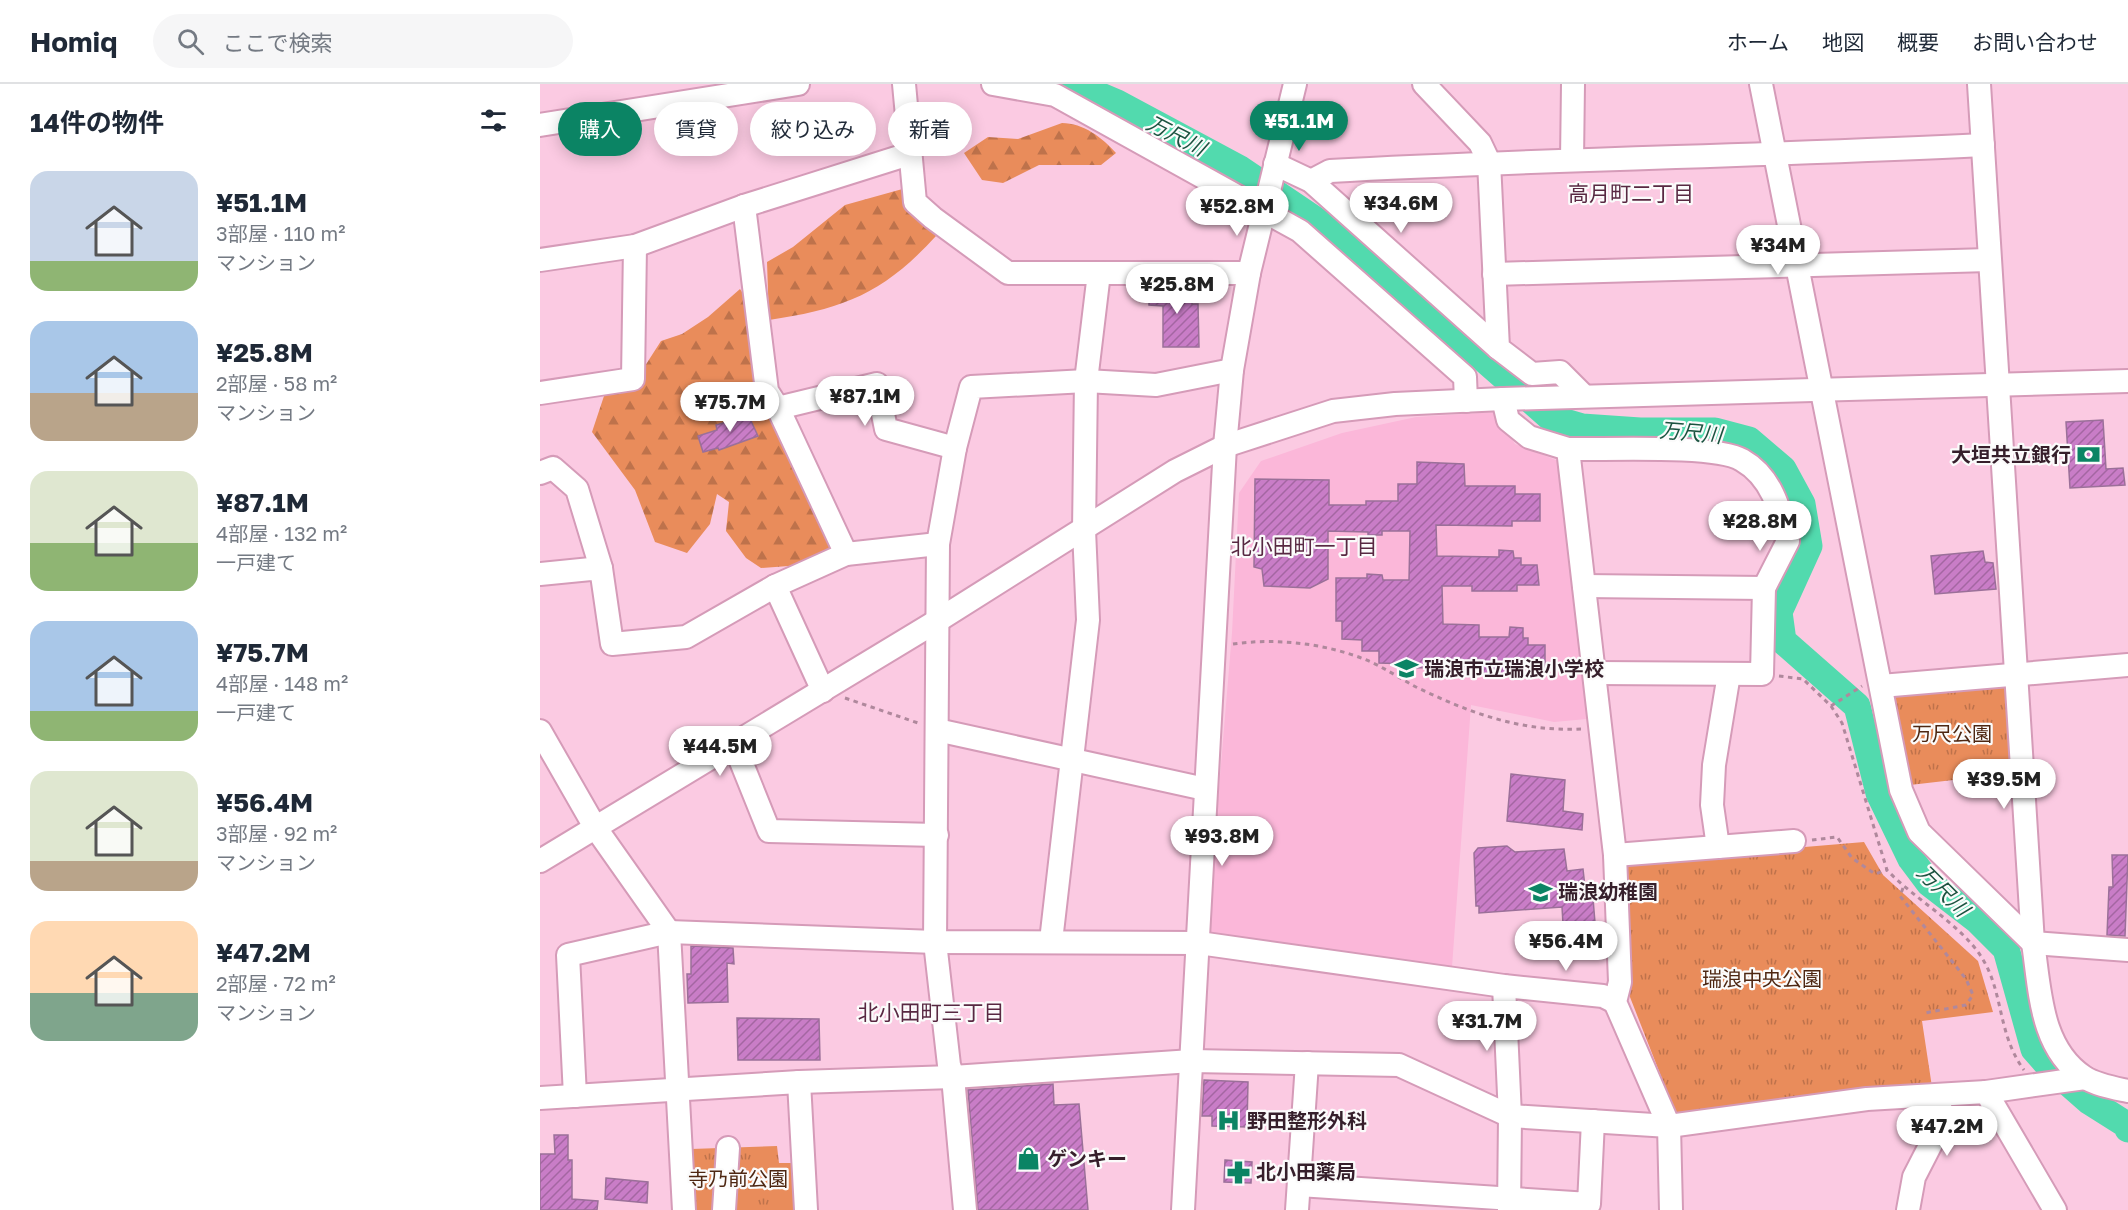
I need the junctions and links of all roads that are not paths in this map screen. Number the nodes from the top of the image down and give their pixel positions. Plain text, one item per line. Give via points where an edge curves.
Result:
1 (798, 84) edge
2 (904, 84) edge
3 (993, 84) edge
4 (1295, 84) edge
5 (1424, 84) edge
6 (1573, 84) edge
7 (1761, 84) edge
8 (1979, 84) edge
9 (905, 102) edge
10 (540, 125) edge
11 (1983, 145) junction
12 (1774, 155) junction
13 (903, 156) edge
14 (909, 156) edge
15 (1572, 160) junction
16 (1489, 162) junction
17 (1275, 165) junction
18 (1311, 181) junction
19 (744, 206) junction
20 (1264, 211) junction
21 (635, 246) junction
22 (540, 260) edge
23 (1989, 260) junction
24 (1797, 267) junction
25 (1099, 273) junction
26 (1249, 273) junction
27 (1494, 274) junction
28 (1498, 348) junction
29 (1233, 370) junction
30 (1086, 381) junction
31 (2128, 381) edge
32 (1997, 386) junction
33 (1821, 390) junction
34 (540, 393) edge
35 (1584, 396) junction
36 (1503, 399) junction
37 (1466, 401) junction
38 (778, 408) junction
39 (1225, 446) junction
40 (955, 448) junction
41 (1568, 449) junction
42 (540, 473) edge
43 (1084, 530) junction
44 (938, 544) junction
45 (846, 555) junction
46 (601, 568) junction
47 (540, 574) edge
48 (775, 586) junction
49 (1584, 586) junction
50 (1764, 588) junction
51 (937, 621) junction
52 (2128, 665) edge
53 (1595, 673) junction
54 (1729, 674) junction
55 (2015, 675) junction
56 (1871, 686) junction
57 (823, 691) junction
58 (937, 729) junction
59 (540, 730) edge
60 (734, 744) junction
61 (1071, 760) junction
62 (1205, 789) junction
63 (595, 827) junction
64 (937, 835) junction
65 (1794, 841) road end
66 (1718, 847) junction
67 (1615, 855) junction
68 (540, 861) edge
69 (669, 932) junction
70 (1051, 941) junction
71 (935, 942) junction
72 (1199, 943) junction
73 (2033, 943) junction
74 (2128, 950) edge
75 (1504, 986) junction
76 (1615, 1002) junction
77 (1192, 1061) junction
78 (1307, 1063) junction
79 (953, 1077) junction
80 (2085, 1078) junction
81 (799, 1082) junction
82 (679, 1089) junction
83 (2128, 1091) edge
84 (1986, 1092) junction
85 (1942, 1095) junction
86 (575, 1096) junction
87 (540, 1098) edge
88 (1510, 1116) junction
89 (1593, 1121) junction
90 (1669, 1126) junction
91 (728, 1148) dead end
92 (1299, 1185) junction
93 (1509, 1204) edge
94 (684, 1210) edge
95 (724, 1210) edge
96 (806, 1210) edge
97 (965, 1210) edge
98 (1183, 1210) edge
99 (1297, 1210) edge
100 (1671, 1210) edge
101 (1908, 1210) edge
102 (2055, 1210) edge

1 - 10 street
2 - 9 street
3 - 20 street via 1055,95
4 - 17 street
5 - 16 street via 1480,143
6 - 15 street
7 - 12 street
8 - 11 street
11 - 12 street
11 - 23 street
12 - 15 street
12 - 24 street
13 - 19 street
14 - 25 street via 915,202 1008,273
15 - 16 street
16 - 18 street via 1330,171
16 - 27 street
17 - 18 street
17 - 20 street
18 - 28 street
19 - 21 street
19 - 38 street via 767,391
20 - 26 street
20 - 37 street via 1300,231 1465,377
21 - 22 street
21 - 34 street via 633,379
23 - 24 street
23 - 32 street
24 - 27 street
24 - 33 street
25 - 26 street
25 - 30 street
26 - 29 street
27 - 28 street
28 - 35 street via 1532,374 1560,372
29 - 30 street via 1156,386
29 - 39 street
30 - 40 street via 971,387
30 - 43 street
31 - 32 street
32 - 33 street
32 - 55 street
33 - 35 street
33 - 56 street
35 - 36 street
36 - 37 street
36 - 41 street via 1508,420 1522,431
37 - 39 street via 1333,411
38 - 40 street via 877,384 886,429
38 - 45 street
39 - 43 street via 1175,471
39 - 62 street
40 - 44 street
41 - 49 street
41 - 50 street via 1710,451 1741,459 1765,479 1779,505 1788,541
42 - 46 street via 553,468 577,489
43 - 51 street
43 - 61 street via 1088,620
44 - 45 street
44 - 51 street
45 - 48 street
46 - 47 street
46 - 48 street via 612,644 686,637
48 - 57 street
49 - 50 street
49 - 53 street
50 - 54 street via 1762,674
51 - 57 street
51 - 58 street
52 - 55 street
53 - 54 street
53 - 67 street
54 - 66 street via 1714,765 1712,805
55 - 56 street
55 - 73 street
56 - 73 street via 1901,790 1919,832
57 - 60 street
58 - 61 street
58 - 64 street
59 - 63 street
60 - 63 street
60 - 64 street via 769,831
61 - 62 street
61 - 70 street
62 - 72 street
63 - 68 street
63 - 69 street
64 - 71 street
65 - 66 street
66 - 67 street
67 - 76 street via 1620,982
69 - 71 street
69 - 82 street
69 - 86 street via 568,955
70 - 71 street
70 - 72 street
71 - 79 street
72 - 75 street
72 - 77 street
73 - 74 street
73 - 80 street via 2051,1040
75 - 76 street via 1603,996
75 - 88 street
76 - 90 street
77 - 78 street
77 - 79 street
77 - 98 street
78 - 88 street via 1400,1065
78 - 92 street
79 - 81 street
79 - 97 street
80 - 83 street
80 - 84 street
81 - 82 street
81 - 96 street
82 - 86 street
82 - 94 street
84 - 85 street
84 - 102 street
85 - 90 street via 1867,1099
85 - 101 street via 1933,1140 1914,1177
86 - 87 street
88 - 89 street
88 - 93 street
89 - 90 street
89 - 93 street via 1589,1204
90 - 100 street
91 - 95 street
92 - 93 street
92 - 99 street

